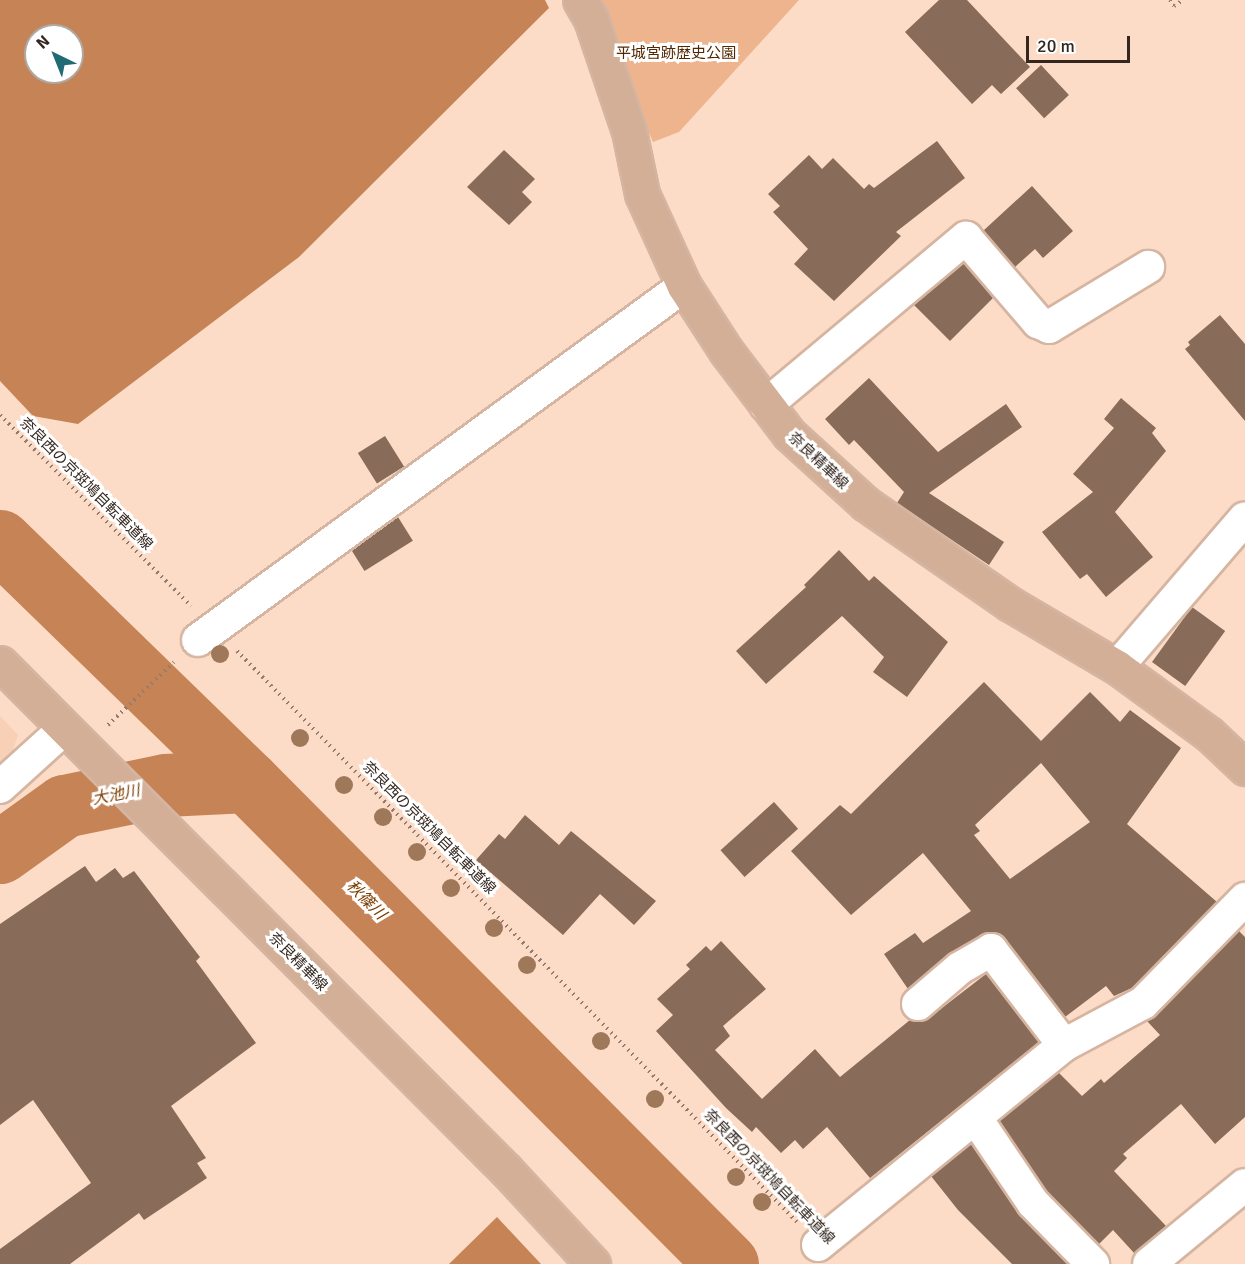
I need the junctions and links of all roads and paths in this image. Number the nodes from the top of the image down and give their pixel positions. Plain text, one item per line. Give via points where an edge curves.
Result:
1 (580, 0) edge
2 (1170, 0) edge
3 (1183, 0) edge
4 (1148, 267) dead end
5 (684, 286) junction
6 (766, 405) junction
7 (0, 415) edge
8 (1245, 518) edge
9 (205, 633) junction
10 (0, 663) edge
11 (1117, 667) junction
12 (84, 735) junction
13 (1245, 768) edge
14 (0, 787) edge
15 (1245, 900) edge
16 (918, 1004) dead end
17 (1064, 1045) junction
18 (977, 1119) junction
19 (1245, 1185) edge
20 (818, 1245) joint
21 (593, 1264) edge
22 (1093, 1264) edge
23 (1149, 1264) edge

1 - 5 main road, 奈良精華線 via 591,19 629,131 642,194
2 - 3 path via 1174,6
4 - 6 street via 1049,327 1038,322 966,238
5 - 6 main road, 奈良精華線
5 - 9 street
6 - 11 main road, 奈良精華線 via 789,434 866,504 1010,604
7 - 9 path, 奈良西の京斑鳩自転車道線
8 - 11 street
9 - 12 path
9 - 20 path, 奈良西の京斑鳩自転車道線
10 - 12 main road, 奈良精華線
11 - 13 main road, 奈良精華線 via 1209,734
12 - 14 street
12 - 21 main road, 奈良精華線 via 154,818 506,1170
15 - 17 street via 1143,1003
16 - 17 street via 960,968 991,950
17 - 18 street
18 - 20 street
18 - 22 street via 1033,1203
19 - 23 street

